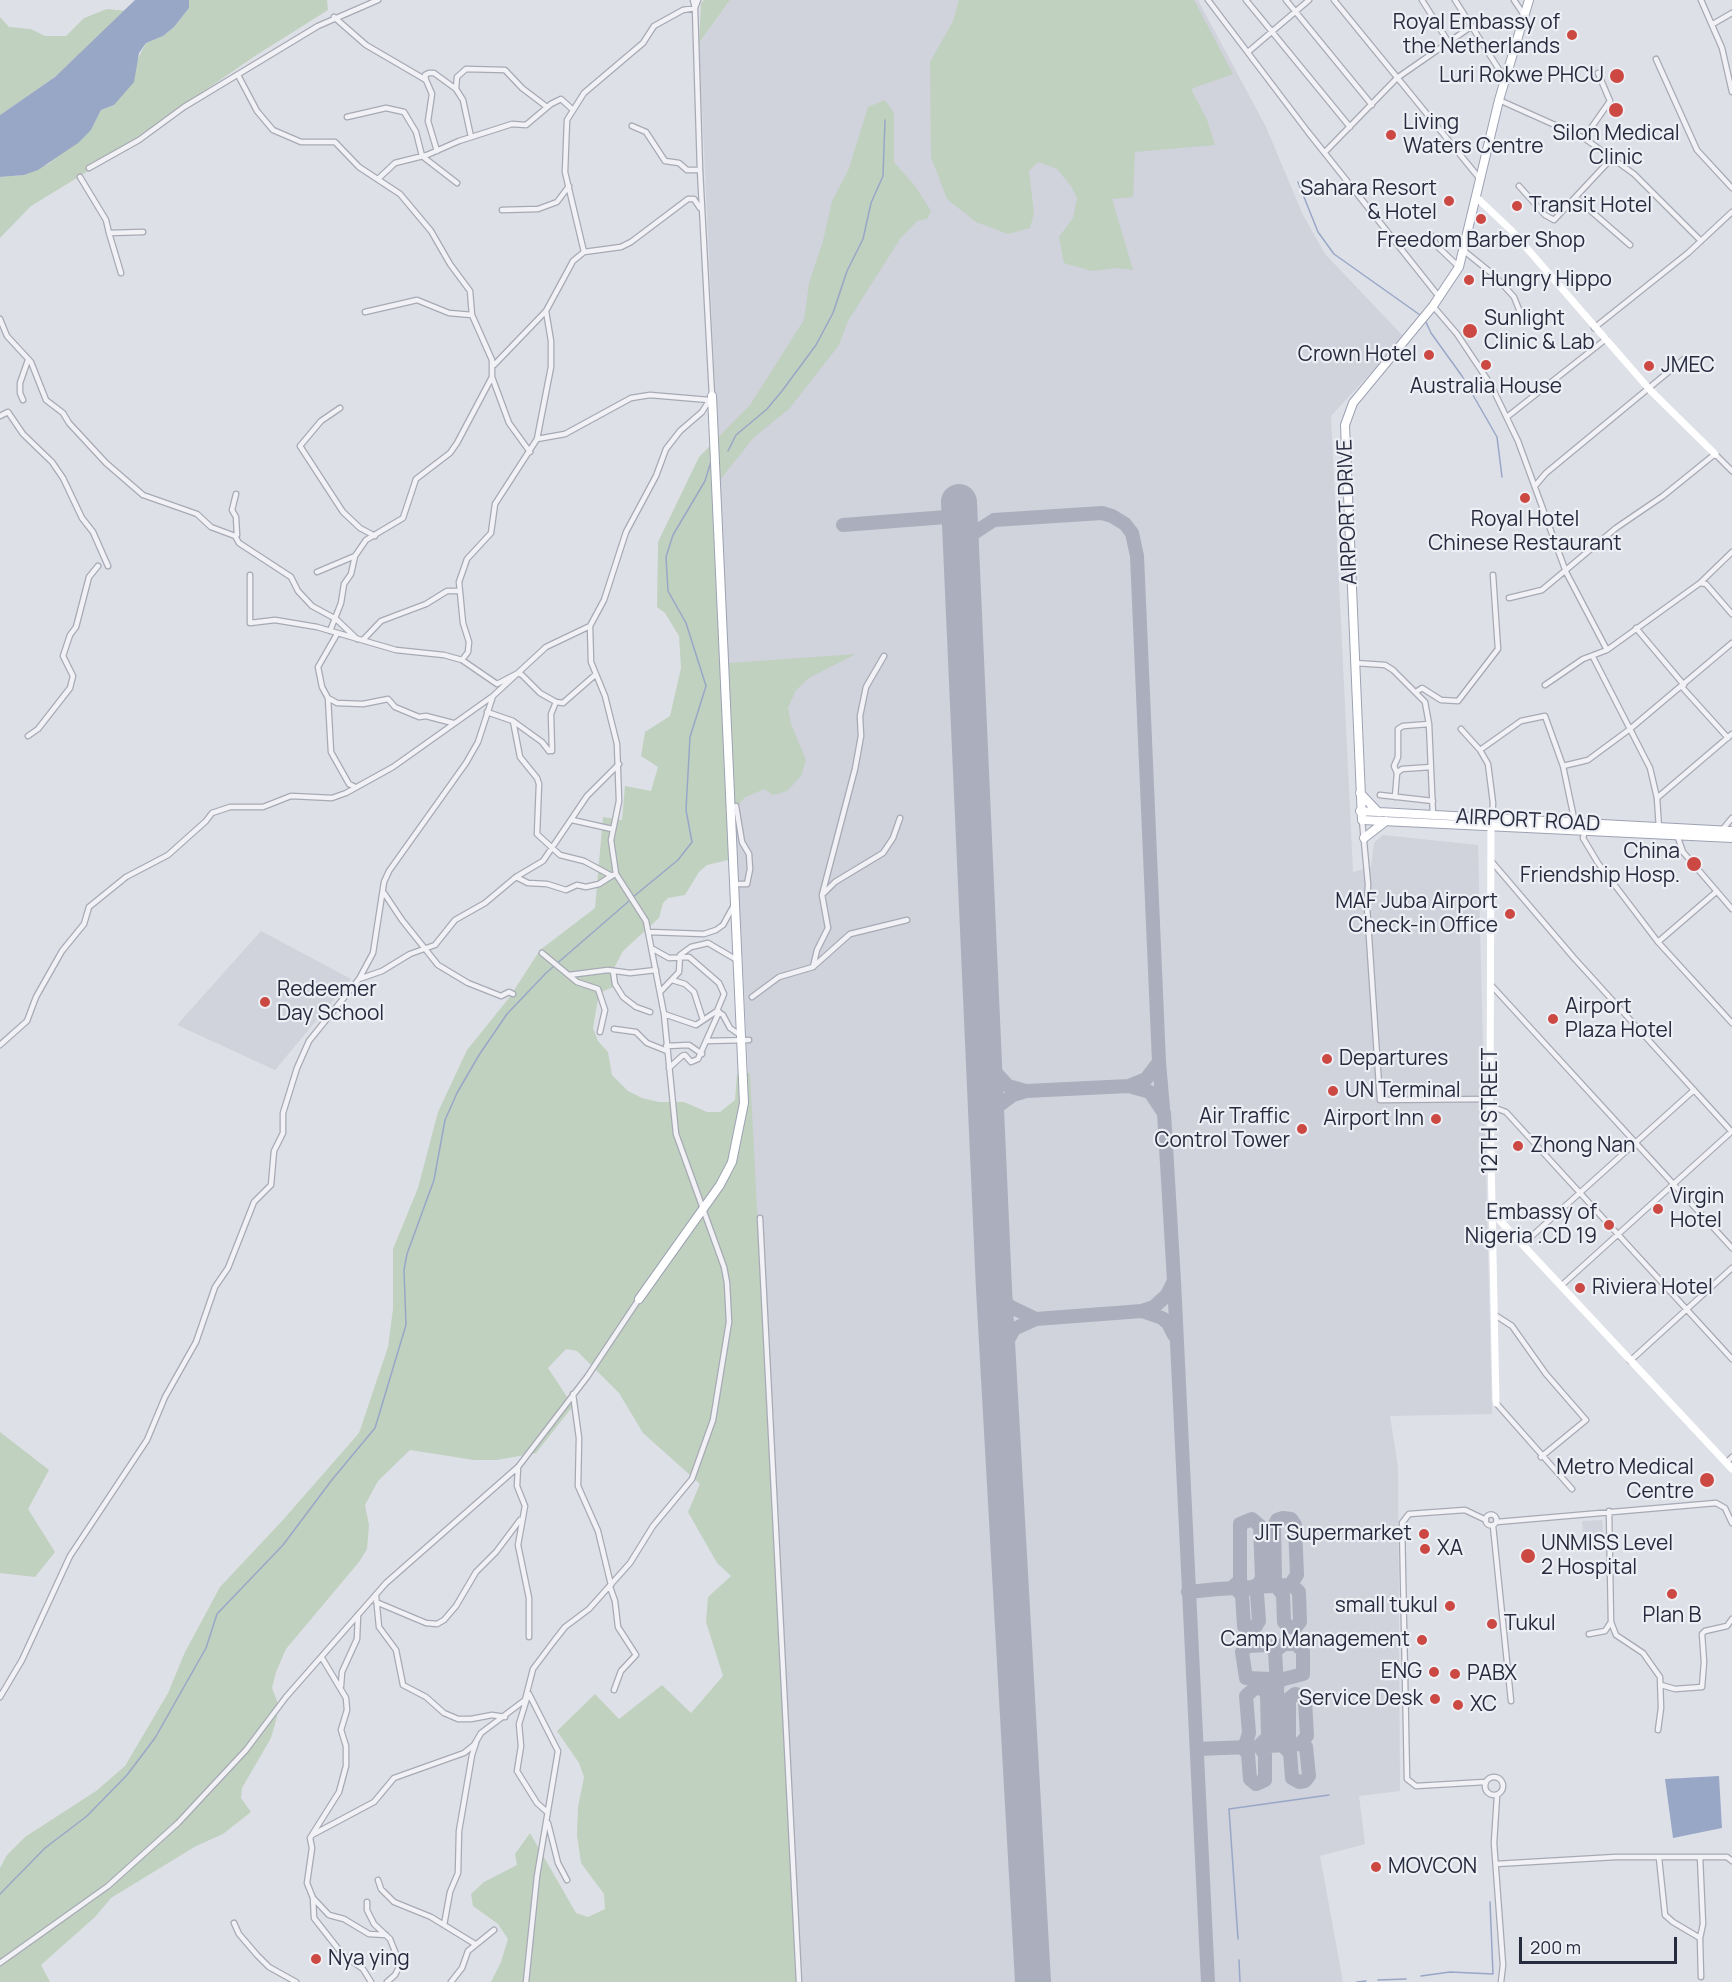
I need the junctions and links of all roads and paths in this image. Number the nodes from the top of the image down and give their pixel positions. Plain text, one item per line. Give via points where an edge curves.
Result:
1 (378, 0) edge
2 (693, 0) edge
3 (698, 0) edge
4 (1208, 0) edge
5 (1246, 0) edge
6 (1286, 0) edge
7 (1309, 0) edge
8 (1334, 0) edge
9 (1422, 0) edge
10 (1455, 0) edge
11 (1514, 0) edge
12 (1529, 0) edge
13 (1701, 0) edge
14 (695, 8) junction
15 (1296, 11) junction
16 (1732, 13) edge
17 (1524, 15) junction
18 (334, 17) junction
19 (1713, 24) junction
20 (1472, 26) junction
21 (1271, 32) junction
22 (1449, 43) junction
23 (1248, 52) junction
24 (1656, 59) dead end
25 (1598, 73) dead end
26 (238, 75) junction
27 (1397, 78) junction
28 (1505, 79) junction
29 (426, 80) junction
30 (456, 89) junction
31 (1732, 92) edge
32 (1499, 100) junction
33 (1372, 105) junction
34 (547, 107) junction
35 (572, 109) junction
36 (347, 117) dead end
37 (632, 126) dead end
38 (1350, 127) junction
39 (471, 137) junction
40 (1584, 138) junction
41 (437, 151) junction
42 (1325, 152) junction
43 (422, 156) junction
44 (1611, 158) junction
45 (89, 168) dead end
46 (700, 170) junction
47 (80, 177) dead end
48 (378, 179) junction
49 (1480, 179) junction
50 (457, 183) dead end
51 (568, 186) junction
52 (1519, 186) dead end
53 (1732, 188) edge
54 (1476, 197) junction
55 (1576, 198) junction
56 (501, 210) dead end
57 (702, 210) junction
58 (1732, 212) edge
59 (143, 232) dead end
60 (109, 233) junction
61 (1430, 234) dead end
62 (1701, 241) junction
63 (1630, 245) dead end
64 (1463, 250) junction
65 (584, 252) junction
66 (1459, 267) junction
67 (121, 273) dead end
68 (1440, 297) junction
69 (1433, 306) junction
70 (546, 311) junction
71 (364, 312) dead end
72 (1520, 312) dead end
73 (471, 315) junction
74 (0, 319) edge
75 (1594, 328) junction
76 (1606, 339) junction
77 (28, 357) junction
78 (1684, 359) dead end
79 (494, 365) junction
80 (492, 377) junction
81 (1650, 390) junction
82 (711, 398) junction
83 (23, 400) dead end
84 (340, 408) dead end
85 (0, 416) edge
86 (1507, 417) junction
87 (537, 440) junction
88 (530, 452) junction
89 (1715, 454) junction
90 (1732, 471) edge
91 (1535, 486) junction
92 (236, 494) dead end
93 (237, 535) dead end
94 (375, 536) junction
95 (1732, 552) edge
96 (355, 556) junction
97 (98, 566) dead end
98 (108, 566) dead end
99 (317, 572) dead end
100 (1566, 572) junction
101 (250, 575) dead end
102 (1493, 575) dead end
103 (1700, 584) junction
104 (458, 591) junction
105 (1509, 598) dead end
106 (1732, 614) edge
107 (336, 619) junction
108 (590, 626) junction
109 (1636, 628) junction
110 (330, 632) junction
111 (337, 634) junction
112 (357, 639) junction
113 (363, 640) junction
114 (1732, 643) edge
115 (1607, 650) junction
116 (884, 656) dead end
117 (1593, 657) junction
118 (462, 660) junction
119 (1355, 663) junction
120 (518, 673) junction
121 (595, 675) junction
122 (1545, 685) dead end
123 (1683, 686) junction
124 (1416, 692) junction
125 (493, 696) junction
126 (328, 698) junction
127 (556, 702) junction
128 (487, 712) junction
129 (513, 721) junction
130 (453, 723) junction
131 (1430, 724) junction
132 (1461, 729) dead end
133 (1630, 729) junction
134 (28, 736) dead end
135 (1730, 736) edge
136 (1480, 750) junction
137 (619, 764) junction
138 (1563, 766) junction
139 (1431, 767) junction
140 (1397, 773) junction
141 (355, 787) junction
142 (1360, 793) junction
143 (1380, 795) dead end
144 (1395, 797) junction
145 (1657, 798) junction
146 (1433, 801) junction
147 (736, 806) dead end
148 (1379, 813) junction
149 (1361, 816) junction
150 (1433, 816) junction
151 (900, 818) dead end
152 (1732, 818) edge
153 (572, 820) junction
154 (1386, 820) junction
155 (1491, 822) junction
156 (1575, 823) junction
157 (612, 829) junction
158 (1659, 829) junction
159 (1722, 830) junction
160 (1586, 831) junction
161 (1732, 831) edge
162 (1677, 836) junction
163 (1364, 838) junction
164 (1732, 838) edge
165 (552, 849) junction
166 (1492, 861) junction
167 (614, 875) junction
168 (516, 877) junction
169 (739, 884) dead end
170 (384, 890) junction
171 (1716, 892) junction
172 (822, 895) junction
173 (735, 903) junction
174 (1732, 909) edge
175 (907, 920) dead end
176 (649, 932) junction
177 (1658, 942) junction
178 (424, 948) junction
179 (653, 949) junction
180 (543, 953) dead end
181 (680, 955) junction
182 (737, 960) junction
183 (813, 967) junction
184 (656, 970) junction
185 (613, 971) junction
186 (569, 975) junction
187 (359, 979) junction
188 (672, 980) junction
189 (1492, 986) junction
190 (661, 991) junction
191 (513, 994) dead end
192 (752, 997) dead end
193 (718, 1011) junction
194 (650, 1012) dead end
195 (664, 1014) junction
196 (703, 1020) junction
197 (1732, 1023) edge
198 (614, 1029) dead end
199 (600, 1032) dead end
200 (743, 1038) junction
201 (706, 1041) junction
202 (0, 1045) edge
203 (667, 1049) junction
204 (702, 1054) junction
205 (669, 1068) junction
206 (1694, 1090) junction
207 (1490, 1102) junction
208 (1732, 1132) edge
209 (1636, 1144) junction
210 (1674, 1184) junction
211 (1580, 1194) junction
212 (704, 1210) junction
213 (1492, 1211) junction
214 (760, 1218) dead end
215 (1618, 1235) junction
216 (1523, 1244) junction
217 (1732, 1248) edge
218 (1732, 1268) edge
219 (1562, 1285) junction
220 (639, 1299) joint
221 (1687, 1310) junction
222 (1495, 1315) junction
223 (1732, 1359) edge
224 (1630, 1361) junction
225 (573, 1394) junction
226 (1496, 1403) joint
227 (1541, 1457) junction
228 (1729, 1460) edge
229 (518, 1467) junction
230 (1732, 1469) edge
231 (1572, 1489) dead end
232 (1609, 1511) junction
233 (520, 1520) junction
234 (1486, 1520) junction
235 (1732, 1523) edge
236 (1495, 1524) junction
237 (610, 1586) junction
238 (375, 1595) junction
239 (376, 1602) junction
240 (358, 1615) junction
241 (1732, 1619) edge
242 (1611, 1622) junction
243 (1589, 1634) dead end
244 (529, 1637) dead end
245 (322, 1658) junction
246 (1661, 1685) junction
247 (341, 1687) junction
248 (529, 1689) junction
249 (614, 1690) dead end
250 (0, 1697) edge
251 (527, 1698) junction
252 (1510, 1701) dead end
253 (505, 1717) junction
254 (1658, 1730) dead end
255 (477, 1742) junction
256 (1485, 1782) junction
257 (1497, 1796) junction
258 (547, 1812) junction
259 (547, 1820) junction
260 (312, 1835) junction
261 (1700, 1857) junction
262 (1659, 1858) junction
263 (1732, 1861) edge
264 (1496, 1864) junction
265 (378, 1880) dead end
266 (567, 1880) dead end
267 (313, 1898) junction
268 (367, 1902) dead end
269 (234, 1923) dead end
270 (444, 1925) junction
271 (494, 1930) dead end
272 (386, 1935) junction
273 (1700, 1938) junction
274 (475, 1944) junction
275 (0, 1963) edge
276 (1701, 1977) dead end
277 (296, 1982) edge
278 (371, 1982) edge
279 (387, 1982) edge
280 (451, 1982) edge
281 (526, 1982) edge
282 (799, 1982) edge
283 (1501, 1982) edge

1 - 18 street
2 - 14 street
3 - 14 street
4 - 23 street
5 - 21 street
6 - 15 street
7 - 15 street
8 - 27 street
9 - 22 street
10 - 20 street
11 - 17 street
12 - 17 main road, AIRPORT DRIVE
13 - 19 street
14 - 35 street via 654,26 643,43 584,93
14 - 46 street
15 - 21 street
15 - 33 street
16 - 19 street
17 - 28 main road, AIRPORT DRIVE
18 - 26 street
18 - 29 street via 381,56
19 - 31 street
20 - 22 street
20 - 28 street
21 - 23 street
21 - 38 street
22 - 27 street
23 - 42 street
24 - 53 street via 1697,150
25 - 40 street via 1610,101
26 - 45 street
26 - 48 street via 257,111 273,130 300,142 335,142
27 - 33 street
27 - 49 street
28 - 32 main road, AIRPORT DRIVE
29 - 30 street via 425,75 435,73
29 - 41 street via 432,94 428,121
30 - 34 street via 457,77 466,69 505,70
30 - 39 street via 463,100
32 - 40 street
32 - 49 main road, AIRPORT DRIVE
33 - 38 street
34 - 35 street via 561,99
34 - 39 street via 526,126 512,124
35 - 51 street via 564,153
36 - 43 street via 386,108 404,112 416,132
37 - 46 street via 646,132 665,161 679,163 687,170
38 - 42 street
39 - 41 street
40 - 44 street
41 - 43 street
42 - 68 street
43 - 48 street via 395,163
43 - 50 street
44 - 55 street
44 - 62 street via 1642,181
46 - 57 street
47 - 60 street via 106,220
48 - 73 street via 400,194 432,231 470,291
49 - 54 main road, AIRPORT DRIVE
51 - 56 street via 557,202 537,209
51 - 65 street
52 - 55 street via 1554,220
54 - 64 main road, AIRPORT DRIVE
54 - 75 street via 1511,230
55 - 63 street
57 - 65 street via 694,199 688,199 631,242
57 - 82 street
58 - 62 street
59 - 60 street
60 - 67 street
61 - 66 street
62 - 75 street
64 - 66 main road, AIRPORT DRIVE
64 - 72 street via 1495,276 1514,297
65 - 70 street via 573,261
66 - 68 main road, AIRPORT DRIVE
68 - 69 main road, AIRPORT DRIVE
69 - 86 street via 1491,385
69 - 119 main road, AIRPORT DRIVE via 1359,395 1345,425
70 - 79 street
70 - 87 street via 551,367
71 - 73 street via 417,300 449,313
73 - 79 street
74 - 77 street via 7,336
75 - 76 street
76 - 81 street
76 - 86 street
77 - 83 street via 20,383
77 - 107 street via 46,400 63,413 106,463 143,495 197,514 211,527 235,536 239,543 291,577 312,606
78 - 81 street
79 - 80 street
80 - 88 street via 509,423
80 - 94 street via 450,453 416,479 403,518
81 - 89 street
81 - 91 street
82 - 87 street via 631,398 565,434
82 - 108 street via 666,449 626,532 604,600
82 - 173 main road
84 - 94 street via 321,421 300,447 343,512
85 - 98 street via 8,412 23,434 52,462
86 - 91 street
87 - 88 street
88 - 104 street via 495,504 491,533 467,559
89 - 90 street
89 - 100 street via 1616,528
91 - 100 street
92 - 93 street via 232,510
94 - 96 street via 366,540
95 - 103 street
96 - 99 street
96 - 107 street
97 - 134 street via 89,577 76,627 63,656 73,676 70,688
100 - 105 street via 1537,593
100 - 115 street
101 - 110 street via 250,623 275,620
102 - 124 street via 1498,649 1458,701 1442,700 1422,688
103 - 106 street via 1707,584
103 - 109 street
104 - 113 street via 447,591 426,604 381,621
104 - 118 street via 469,642
107 - 110 street
107 - 112 street
108 - 120 street via 546,648
108 - 121 street
109 - 115 street
109 - 123 street
110 - 111 street
111 - 112 street
111 - 126 street via 318,667
112 - 113 street
113 - 118 street via 396,650
114 - 123 street
115 - 117 street
116 - 172 street via 866,687 855,769
117 - 122 street via 1583,659
117 - 133 street
118 - 120 street via 498,684
119 - 124 street via 1385,665
119 - 142 main road, AIRPORT DRIVE
120 - 125 street
120 - 127 street
121 - 127 street via 563,703
121 - 137 street via 610,713
123 - 133 street
123 - 135 street
124 - 131 street via 1425,702
125 - 128 street
125 - 130 street
126 - 130 street via 337,703 363,704 388,699 419,717
126 - 141 street via 331,752 349,784
127 - 129 street via 550,714 551,751
128 - 129 street
128 - 170 street via 478,742 466,763 389,871
129 - 165 street via 520,757 539,784 537,834
130 - 141 street via 393,767
131 - 139 street
131 - 140 street via 1400,727 1394,766
132 - 136 street
133 - 138 street via 1588,760
133 - 145 street via 1650,768
135 - 145 street
136 - 138 street via 1521,721 1544,715
136 - 155 street via 1488,764 1491,783
137 - 153 street via 587,796
137 - 157 street via 619,801
138 - 156 street
139 - 140 street via 1402,769
139 - 146 street
140 - 144 street
141 - 202 street via 332,798 291,796 263,807 230,807 212,813 168,855 126,877 89,907 84,924 62,951 27,1021
142 - 148 main road
142 - 149 main road, AIRPORT DRIVE
143 - 144 street
144 - 146 street
145 - 158 street
146 - 150 street
147 - 169 street via 750,869 747,884
148 - 149 main road, AIRPORT ROAD
148 - 150 main road, AIRPORT ROAD
149 - 154 main road, AIRPORT ROAD
149 - 163 street
150 - 155 main road, AIRPORT ROAD
151 - 172 street via 893,838 879,857 835,882
152 - 159 street
153 - 157 street
153 - 165 street
154 - 155 main road, AIRPORT ROAD
154 - 163 main road
155 - 156 main road, AIRPORT ROAD
155 - 160 main road, AIRPORT ROAD
155 - 166 street, 12TH STREET
156 - 158 main road, AIRPORT ROAD
157 - 167 street
158 - 159 main road, AIRPORT ROAD
159 - 161 main road, AIRPORT ROAD
160 - 162 main road, AIRPORT ROAD
160 - 177 street via 1583,838 1598,863
162 - 164 main road, AIRPORT ROAD
162 - 171 street via 1683,852
163 - 207 street via 1380,1100
165 - 167 street
165 - 168 street via 543,861
166 - 189 street, 12TH STREET
166 - 206 street
167 - 168 street via 599,884 566,890
167 - 176 street via 641,909
168 - 178 street via 455,920 435,945
170 - 178 street
170 - 187 street via 373,953
171 - 174 street
171 - 177 street
172 - 183 street via 828,928
173 - 176 street via 716,930 704,934
173 - 182 main road
175 - 183 street via 850,934
176 - 179 street
177 - 197 street
178 - 187 street
178 - 191 street via 453,976 501,996
179 - 181 street via 669,958
179 - 184 street
180 - 186 street
181 - 182 street via 691,947 708,943
181 - 188 street via 679,972
181 - 193 street via 697,962 723,987
182 - 200 main road
183 - 192 street via 779,977
184 - 185 street
184 - 190 street
185 - 186 street
185 - 194 street via 623,997
186 - 199 street via 597,989 605,1010
187 - 250 street via 309,1041 283,1113 283,1133 274,1151 271,1185 252,1206 188,1358 165,1397 147,1440 70,1556 22,1660
188 - 190 street
188 - 196 street via 685,984 696,995
189 - 207 street, 12TH STREET
189 - 209 street
190 - 195 street
193 - 196 street
193 - 200 street
193 - 201 street
195 - 196 street via 693,1025
195 - 203 street
198 - 203 street via 636,1032 647,1042
200 - 201 street
200 - 212 main road via 744,1102 740,1129 732,1162
201 - 204 street
203 - 204 street via 689,1045
203 - 205 street
204 - 205 street via 691,1062 682,1056
205 - 212 street via 679,1146
206 - 208 street
206 - 209 street
207 - 211 street via 1506,1112
207 - 213 street, 12TH STREET
208 - 210 street
209 - 210 street
209 - 211 street
210 - 215 street
210 - 217 street
211 - 215 street
211 - 216 street
212 - 220 main road
212 - 237 street via 724,1267 730,1308 713,1420 692,1479
213 - 216 street
213 - 222 street, 12TH STREET
214 - 282 street
215 - 219 street
215 - 221 street
216 - 219 street
218 - 221 street
219 - 224 street
220 - 225 street
221 - 223 street
221 - 224 street
222 - 226 street, 12TH STREET
222 - 227 street via 1512,1326 1545,1374 1586,1420
224 - 228 street
225 - 229 street
225 - 237 street via 579,1443 578,1486 598,1532
226 - 227 street
227 - 231 street
228 - 230 street
229 - 233 street via 518,1486 525,1506
229 - 238 street
232 - 235 street via 1716,1503 1725,1508
232 - 236 street
232 - 242 street
233 - 239 street via 476,1572 450,1614 437,1624
233 - 244 street via 518,1545 529,1598
234 - 236 street
234 - 236 street via 1492,1515
234 - 256 street via 1465,1510 1409,1514 1402,1523 1407,1779 1416,1786
236 - 252 street
237 - 248 street via 558,1636 533,1669
237 - 249 street via 618,1627 636,1655 621,1671
238 - 239 street
238 - 240 street
239 - 253 street via 380,1627 396,1650 403,1685 458,1719
240 - 245 street
240 - 247 street via 357,1639 342,1672
241 - 246 street via 1727,1626 1703,1632 1702,1687 1675,1689
242 - 243 street via 1605,1631
242 - 246 street via 1618,1638 1643,1653 1660,1677
245 - 247 street
245 - 275 street via 219,1780 155,1846 108,1886
246 - 254 street
247 - 260 street via 348,1704 341,1730 346,1772 339,1792
248 - 251 street
248 - 258 street via 533,1707 558,1751
251 - 253 street
251 - 258 street via 519,1724 517,1771
253 - 255 street via 481,1733
255 - 260 street via 464,1753 394,1778 374,1802
255 - 270 street via 459,1832 458,1873
256 - 257 street via 1486,1792
256 - 257 street via 1493,1777 1502,1780 1503,1790
257 - 264 street
258 - 259 street
259 - 266 street via 558,1863
259 - 281 street
260 - 267 street via 307,1883
261 - 262 street
261 - 263 street via 1727,1857
261 - 273 street
262 - 264 street
262 - 273 street via 1665,1915
264 - 283 street
265 - 270 street via 394,1902
267 - 272 street via 329,1915 369,1934
267 - 278 street via 314,1918
268 - 272 street via 374,1924
269 - 277 street via 257,1956
270 - 274 street
271 - 274 street
272 - 279 street via 399,1966
273 - 276 street
274 - 280 street

